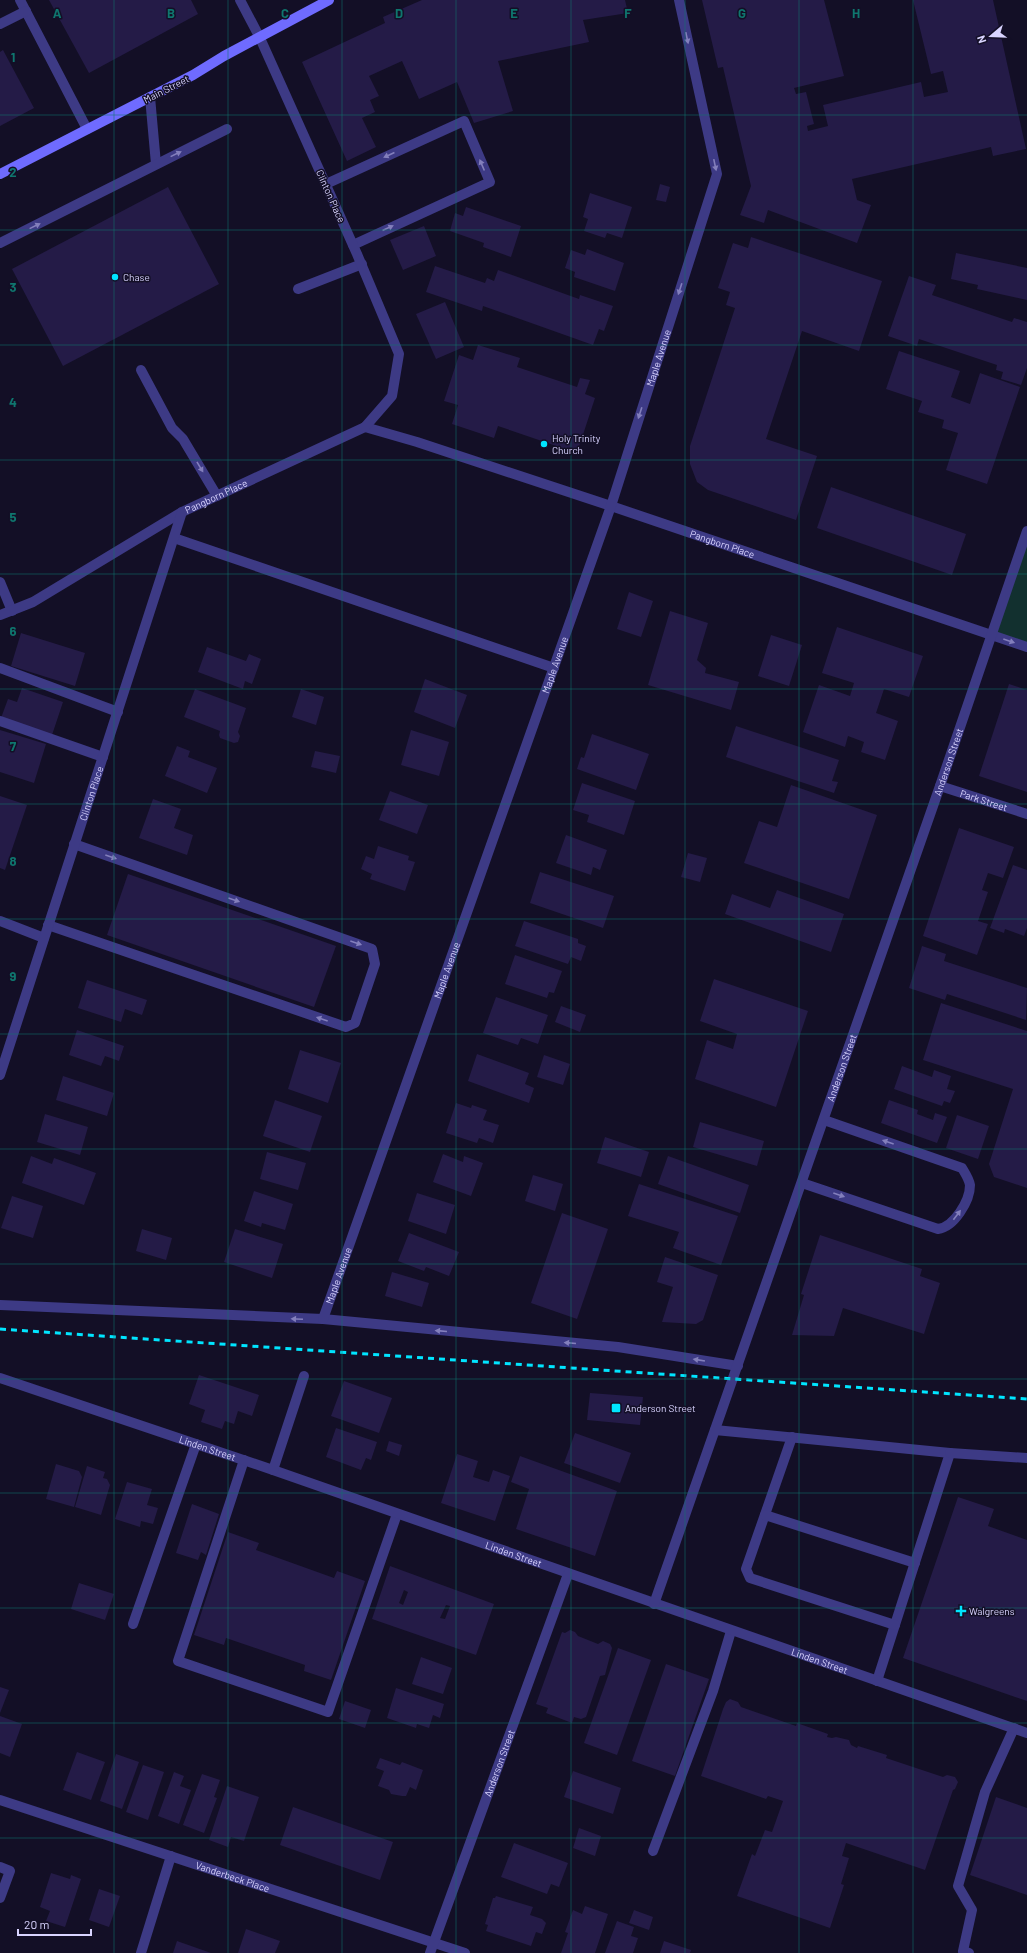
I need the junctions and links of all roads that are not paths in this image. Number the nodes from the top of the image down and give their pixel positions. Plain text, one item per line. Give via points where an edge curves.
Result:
1 (20, 0) edge
2 (240, 0) edge
3 (329, 0) edge
4 (679, 0) edge
5 (26, 11) junction
6 (0, 24) edge
7 (260, 38) junction
8 (150, 98) junction
9 (87, 129) junction
10 (227, 129) dead end
11 (156, 164) junction
12 (0, 174) edge
13 (326, 184) junction
14 (0, 243) edge
15 (353, 245) junction
16 (362, 264) junction
17 (298, 289) dead end
18 (399, 354) joint
19 (141, 370) dead end
20 (365, 428) junction
21 (217, 496) junction
22 (611, 506) junction
23 (182, 512) junction
24 (1027, 531) edge
25 (174, 538) junction
26 (0, 582) edge
27 (12, 611) junction
28 (0, 615) edge
29 (992, 635) junction
30 (1027, 647) edge
31 (0, 668) edge
32 (554, 668) junction
33 (118, 712) junction
34 (0, 721) edge
35 (103, 757) junction
36 (940, 786) junction
37 (1027, 814) edge
38 (74, 844) junction
39 (0, 921) edge
40 (48, 925) junction
41 (44, 938) junction
42 (0, 1075) edge
43 (824, 1120) junction
44 (802, 1183) junction
45 (0, 1305) edge
46 (322, 1319) junction
47 (738, 1366) junction
48 (304, 1376) dead end
49 (0, 1378) edge
50 (716, 1430) junction
51 (792, 1437) junction
52 (196, 1444) junction
53 (950, 1453) junction
54 (1027, 1458) edge
55 (244, 1460) junction
56 (273, 1470) junction
57 (397, 1514) junction
58 (765, 1515) junction
59 (914, 1563) junction
60 (568, 1574) junction
61 (654, 1604) junction
62 (132, 1624) dead end
63 (894, 1625) junction
64 (731, 1630) junction
65 (877, 1681) junction
66 (1014, 1728) junction
67 (1027, 1733) edge
68 (0, 1800) edge
69 (653, 1851) dead end
70 (171, 1856) junction
71 (0, 1867) edge
72 (0, 1898) edge
73 (434, 1942) junction
74 (142, 1953) edge
75 (430, 1953) edge
76 (465, 1953) edge
77 (969, 1953) edge

1 - 5 street
2 - 7 street, Clinton Place
3 - 7 main road, Main Street
4 -> 22 street, Maple Avenue via 717,174
5 - 6 street
5 - 9 street
7 - 8 main road, Main Street
7 - 13 street, Clinton Place
8 - 9 main road, Main Street
8 - 11 street
9 - 12 main road, Main Street
11 -> 10 street
14 -> 11 street
13 - 15 street, Clinton Place
15 -> 13 street via 490,182 464,121
15 - 16 street, Clinton Place
16 - 17 street
16 - 18 street, Clinton Place
18 - 20 street, Pangborn Place via 392,396
19 -> 21 street via 172,428 183,439
20 - 21 street, Pangborn Place
20 - 22 street, Pangborn Place via 417,442
21 - 23 street, Pangborn Place
22 - 29 street, Pangborn Place
22 - 32 street, Maple Avenue
23 - 25 street, Clinton Place
23 - 27 street, Pangborn Place via 33,602
24 - 29 street, Anderson Street
25 - 32 street
25 - 33 street, Clinton Place
26 - 27 street
27 - 28 street, Pangborn Place
29 -> 30 street, Pangborn Place
29 - 36 street, Anderson Street
31 - 33 street
32 - 46 street, Maple Avenue
33 - 35 street, Clinton Place
34 - 35 street
35 - 38 street, Clinton Place
36 - 37 street, Park Street
36 - 43 street, Anderson Street
38 - 40 street, Clinton Place
38 -> 40 street via 372,948 375,964 355,1023 346,1027
39 - 41 street
40 - 41 street, Clinton Place
41 - 42 street, Clinton Place
43 - 44 street, Anderson Street
44 -> 43 street via 938,1229 950,1225 966,1201 970,1186 962,1168
44 - 47 street, Anderson Street
46 -> 45 street
47 -> 46 street via 618,1347
47 - 50 street, Anderson Street
48 - 56 street
49 - 52 street, Linden Street
50 - 51 street
50 - 61 street, Anderson Street
51 - 53 street
51 - 58 street
52 - 55 street, Linden Street
52 - 62 street
53 - 54 street
53 - 59 street
55 - 56 street, Linden Street
55 - 57 street via 178,1661 328,1712
56 - 57 street, Linden Street
57 - 60 street, Linden Street
58 - 59 street
58 - 63 street via 746,1569 750,1578
59 - 63 street
60 - 61 street, Linden Street
60 - 73 street, Anderson Street
61 - 64 street, Linden Street
63 - 65 street
64 - 65 street, Linden Street
64 - 69 street via 713,1691
65 - 66 street, Linden Street
66 - 67 street, Linden Street
66 - 77 street via 986,1792 958,1886 972,1910 963,1951
68 - 70 street, Vanderbeck Place
70 - 73 street, Vanderbeck Place
70 - 74 street
71 - 72 street via 10,1871
73 - 75 street, Anderson Street
73 - 76 street, Vanderbeck Place

